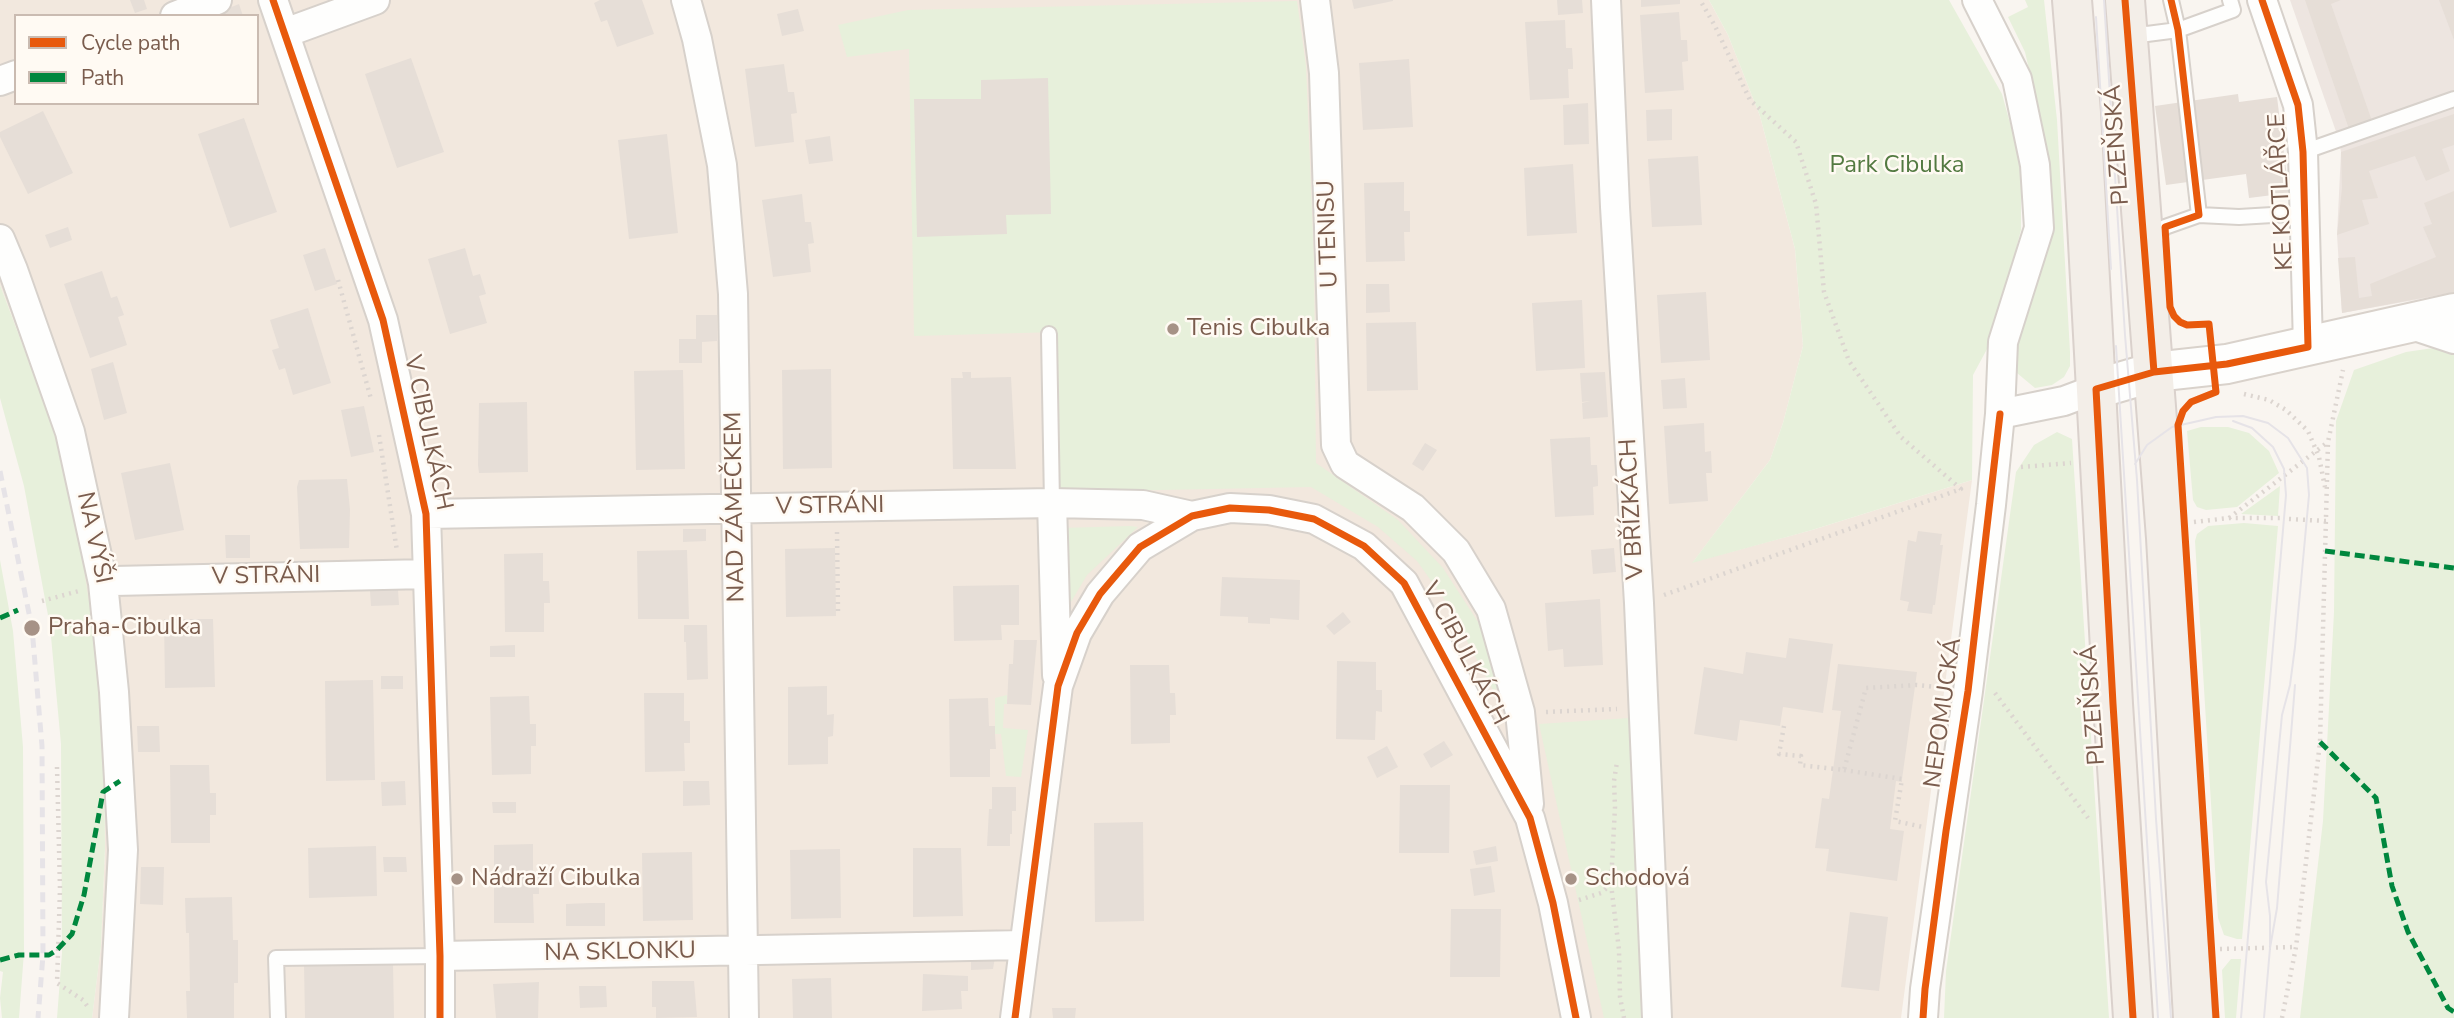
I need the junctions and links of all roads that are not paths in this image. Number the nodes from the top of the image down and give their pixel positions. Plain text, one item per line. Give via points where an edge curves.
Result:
1 (218, 0) edge
2 (273, 0) edge
3 (375, 0) edge
4 (685, 0) edge
5 (1315, 0) edge
6 (1606, 0) edge
7 (1977, 0) edge
8 (2072, 0) edge
9 (2171, 0) edge
10 (2230, 0) edge
11 (2262, 0) edge
12 (180, 14) edge
13 (2127, 16) edge
14 (2178, 30) junction
15 (285, 33) junction
16 (2454, 99) edge
17 (2303, 152) junction
18 (2306, 213) junction
19 (2199, 215) junction
20 (0, 239) edge
21 (2145, 249) junction
22 (2454, 313) edge
23 (2409, 324) junction
24 (1049, 334) dead end
25 (2454, 339) edge
26 (2308, 347) junction
27 (2154, 372) junction
28 (2096, 389) junction
29 (2000, 414) junction
30 (1052, 503) junction
31 (736, 508) junction
32 (426, 514) junction
33 (1192, 516) junction
34 (428, 574) junction
35 (103, 583) junction
36 (1058, 686) junction
37 (1530, 818) junction
38 (1024, 945) junction
39 (743, 951) junction
40 (440, 956) junction
41 (114, 1018) edge
42 (278, 1018) edge
43 (440, 1018) edge
44 (744, 1018) edge
45 (1015, 1018) edge
46 (1576, 1018) edge
47 (1657, 1018) edge
48 (1923, 1018) edge
49 (2133, 1018) edge
50 (2193, 1018) edge

1 - 12 street
2 - 15 street, V CIBULKÁCH
3 - 15 street
4 - 31 street, NAD ZÁMEČKEM via 722,165 733,294
5 - 37 street, U TENISU via 1324,73 1336,445 1345,464 1413,508 1456,551 1491,609 1520,712
6 - 47 street, V BŘÍZKÁCH
7 - 29 street, NEPOMUCKÁ via 2017,79 2036,177 2039,228 2003,342
8 - 28 main road, PLZEŇSKÁ
9 - 14 lane
10 - 14 lane via 2233,10
11 - 17 street, KE KOTLÁŘCE via 2298,105
13 - 14 lane via 2147,34
13 - 21 main road, PLZEŇSKÁ
14 - 19 lane
15 - 32 street, V CIBULKÁCH via 383,320
16 - 17 lane
17 - 18 street, KE KOTLÁŘCE
18 - 19 lane
18 - 26 street, KE KOTLÁŘCE
19 - 21 lane via 2165,227
20 - 35 street, NA VÝŠI via 70,432
21 - 27 main road, PLZEŇSKÁ
22 - 23 street
23 - 25 street
23 - 26 street
24 - 30 lane
26 - 27 street via 2227,364
27 - 28 street
27 - 50 main road, PLZEŇSKÁ
28 - 29 street via 2064,401
28 - 49 main road, PLZEŇSKÁ
29 - 48 street, NEPOMUCKÁ via 1980,690 1944,844
30 - 31 street, V STRÁNI
30 - 33 street, V STRÁNI via 1143,505
30 - 36 street
31 - 32 street, V STRÁNI
31 - 39 street, NAD ZÁMEČKEM
32 - 34 street, V CIBULKÁCH
33 - 36 street, V CIBULKÁCH via 1140,547 1100,594 1077,633
33 - 37 street, V CIBULKÁCH via 1230,508 1269,510 1314,519 1364,547 1404,583
34 - 35 street, V STRÁNI
34 - 40 street, V CIBULKÁCH
35 - 41 street, NA VÝŠI via 123,850
36 - 38 street, V CIBULKÁCH
37 - 46 street, V CIBULKÁCH
38 - 39 street, NA SKLONKU
38 - 45 street, V CIBULKÁCH
39 - 40 street, NA SKLONKU
39 - 44 street, NAD ZÁMEČKEM
40 - 42 lane, NA SKLONKU via 276,958
40 - 43 street, V CIBULKÁCH

